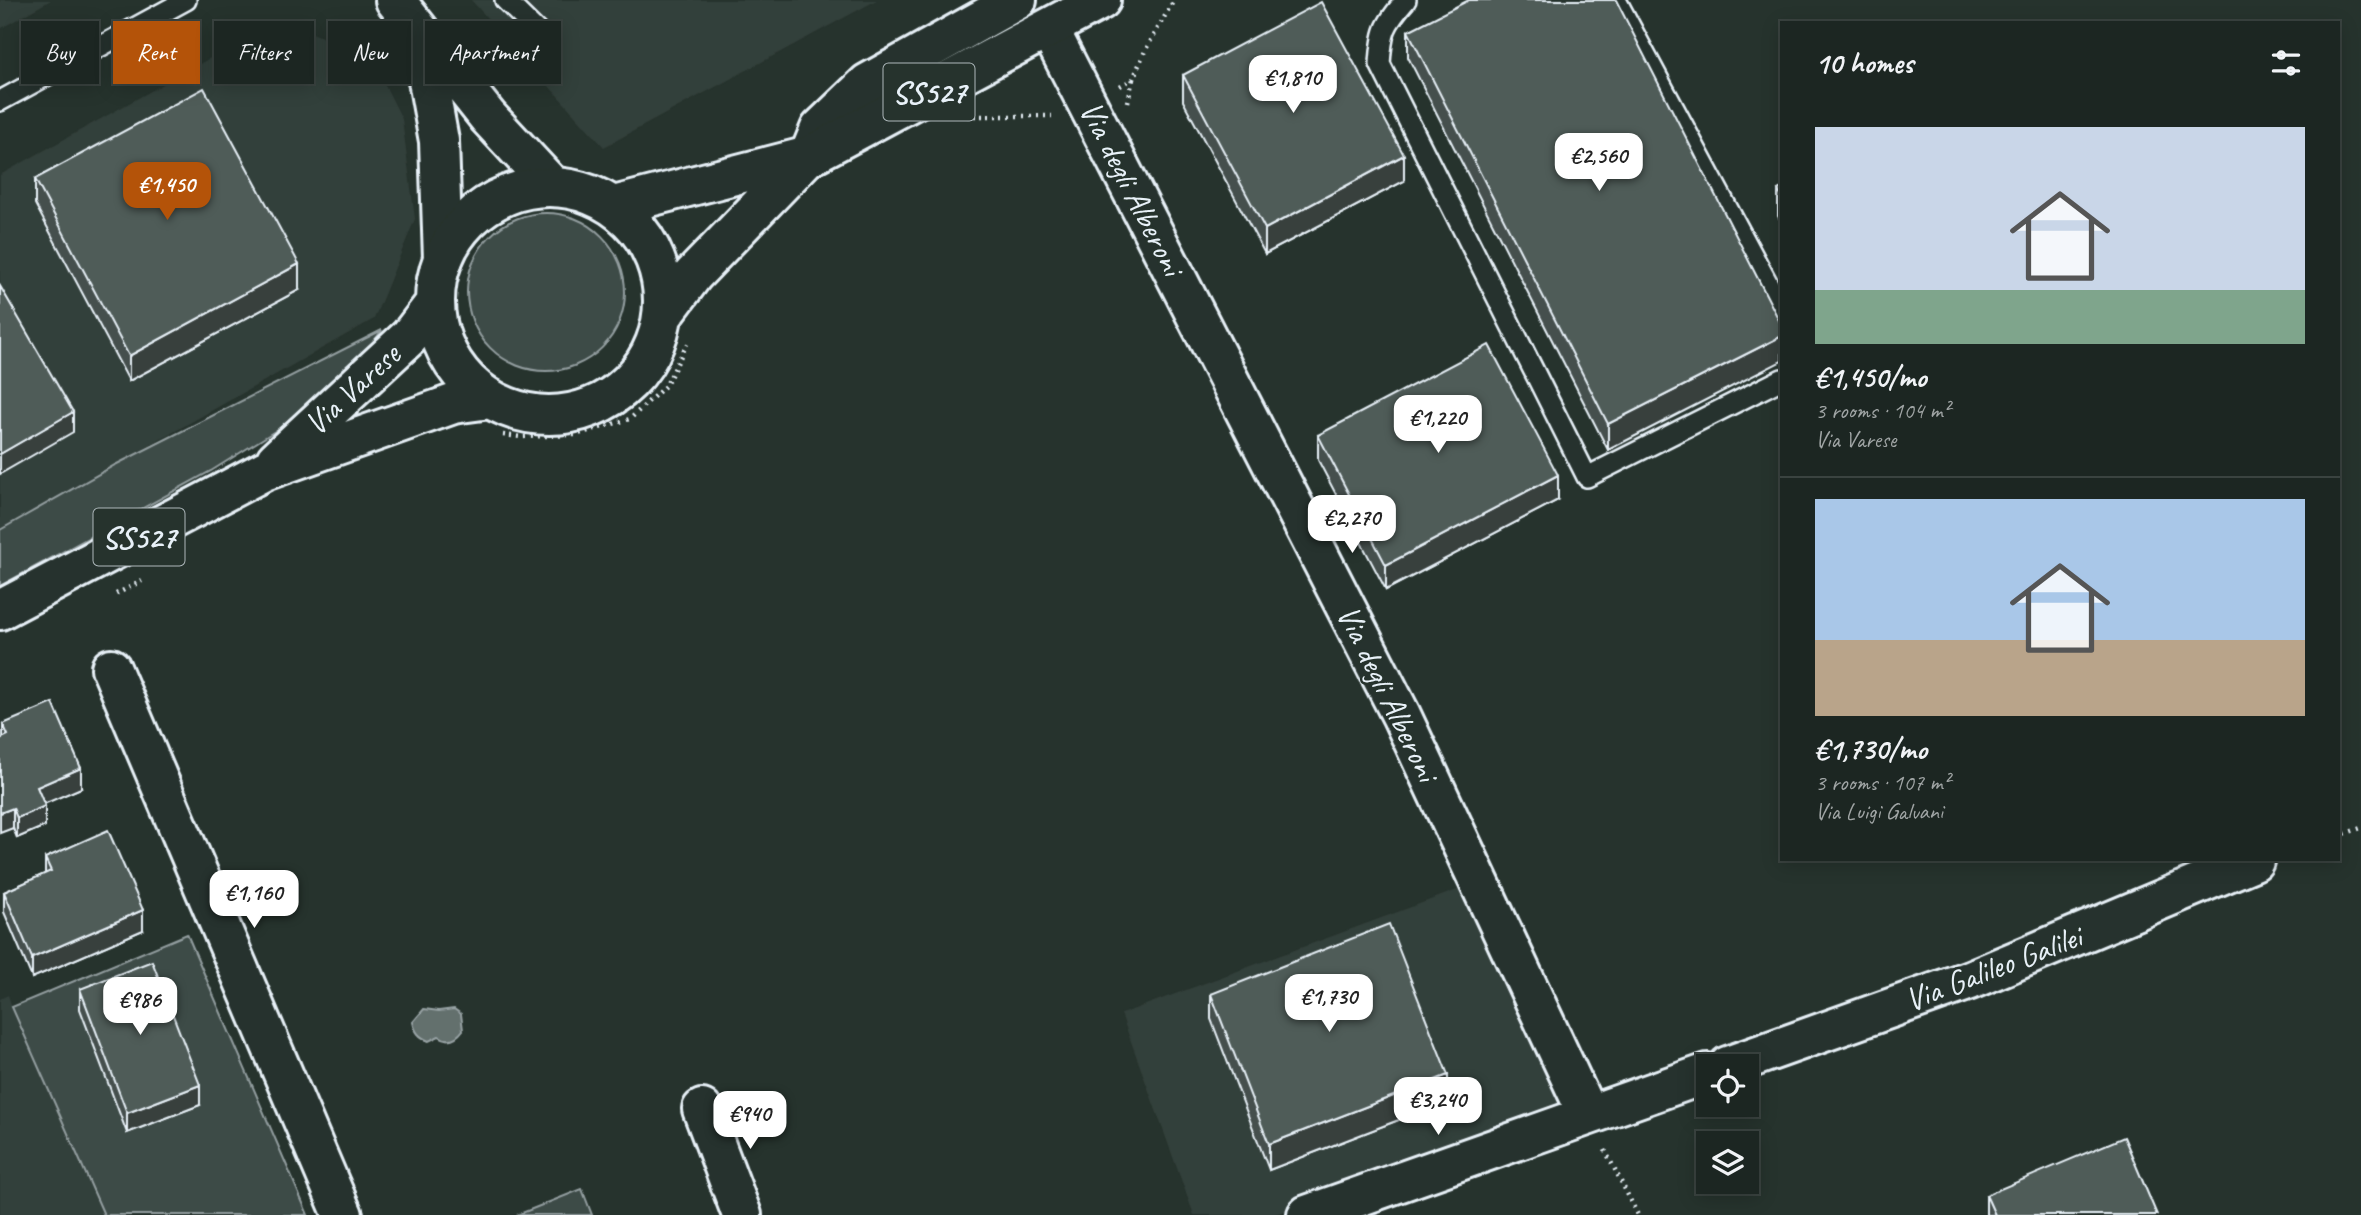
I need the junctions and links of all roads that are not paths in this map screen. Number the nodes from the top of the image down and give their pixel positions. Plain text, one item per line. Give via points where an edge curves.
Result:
1 (186, 0) edge
2 (396, 0) edge
3 (505, 0) edge
4 (1017, 0) edge
5 (1101, 0) edge
6 (1406, 0) edge
7 (1616, 0) edge
8 (526, 21) edge
9 (1049, 29) junction
10 (420, 34) junction
11 (0, 101) edge
12 (809, 156) junction
13 (553, 187) junction
14 (614, 206) junction
15 (443, 259) junction
16 (435, 303) junction
17 (1780, 306) edge
18 (676, 328) junction
19 (1780, 380) edge
20 (494, 417) junction
21 (264, 471) junction
22 (0, 610) edge
23 (111, 668) dead end
24 (2254, 861) dead end
25 (1759, 1055) edge
26 (1696, 1077) edge
27 (702, 1109) dead end
28 (1588, 1115) junction
29 (344, 1215) edge
30 (742, 1215) edge
31 (1307, 1215) edge

1 - 11 lane
2 - 10 street
3 - 8 lane
4 - 12 street via 868,83 820,129
5 - 9 street, SS527
6 - 19 lane via 1390,17 1382,35 1380,64 1587,477
7 - 17 lane
9 - 12 street, SS527
9 - 28 street, Via degli Alberoni via 1401,715
10 - 13 street
10 - 15 street via 439,141
12 - 14 street, SS527
12 - 18 street, SS527 via 693,275
13 - 14 street, SS527 via 589,193
13 - 15 street, SS527 via 531,188 491,202 462,227
14 - 18 street, SS527 via 636,225 650,246
15 - 16 street, SS527
16 - 20 street, SS527 via 448,355
16 - 21 street, Via Varese / SS527 via 409,337
18 - 20 street, SS527 via 660,330 644,366 617,394 593,407 533,415 512,409
20 - 21 street, Via Varese / SS527 via 453,404
21 - 22 street, Via Varese / SS527
23 - 29 street
24 - 25 street, Via Galileo Galilei via 1970,981
26 - 28 street
27 - 30 street
28 - 31 street

